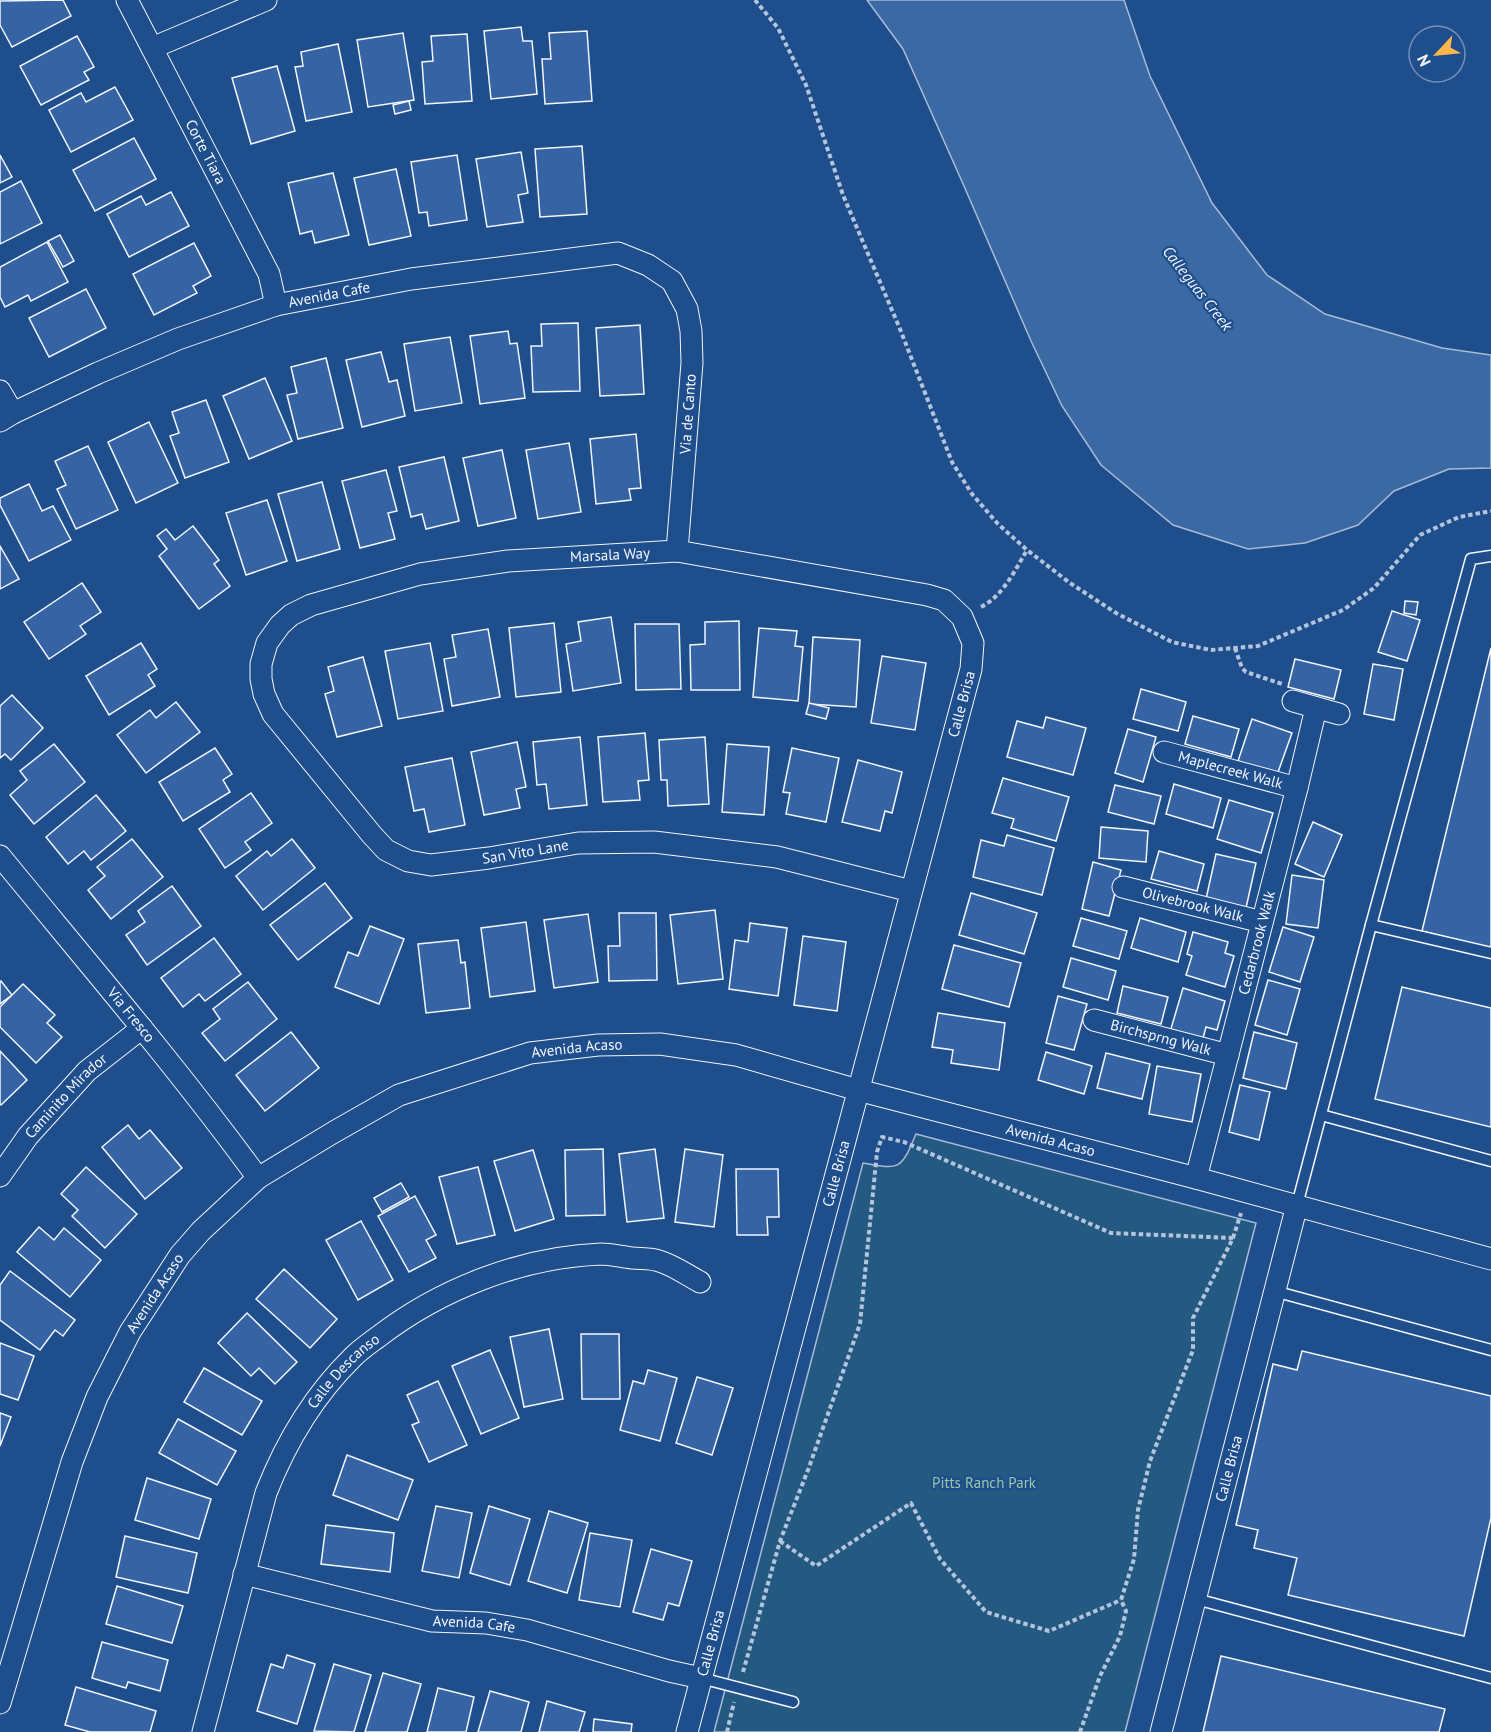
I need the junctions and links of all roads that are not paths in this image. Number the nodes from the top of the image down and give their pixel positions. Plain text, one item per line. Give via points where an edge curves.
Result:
1 (127, 0) edge
2 (266, 0) edge
3 (152, 48) junction
4 (672, 281) joint
5 (276, 305) junction
6 (0, 391) edge
7 (7, 417) edge
8 (677, 551) junction
9 (1491, 556) edge
10 (962, 617) joint
11 (267, 643) joint
12 (1293, 701) road end
13 (1316, 708) junction
14 (1339, 714) dead end
15 (1164, 752) dead end
16 (1297, 788) junction
17 (0, 856) edge
18 (1123, 887) dead end
19 (911, 891) junction
20 (1262, 922) junction
21 (1371, 925) junction
22 (1491, 953) edge
23 (1094, 1020) dead end
24 (142, 1029) junction
25 (1228, 1055) junction
26 (858, 1090) junction
27 (1321, 1115) junction
28 (1491, 1161) edge
29 (0, 1176) edge
30 (258, 1178) junction
31 (1196, 1178) junction
32 (1297, 1205) junction
33 (1491, 1259) edge
34 (700, 1282) dead end
35 (1275, 1291) junction
36 (1491, 1350) edge
37 (244, 1574) junction
38 (1196, 1599) junction
39 (701, 1678) junction
40 (1491, 1678) edge
41 (0, 1702) edge
42 (793, 1702) dead end
43 (203, 1732) edge
44 (687, 1732) edge
45 (1161, 1732) edge

1 - 3 street, Corte Tiara
2 - 3 street
3 - 5 street, Corte Tiara via 269,274
4 - 5 street, Avenida Cafe via 648,265 618,254 411,279
4 - 8 street, Via de Canto via 687,309 692,352
5 - 7 street, Avenida Cafe via 178,339
6 - 7 street
8 - 10 street, Marsala Way via 927,595 944,600
8 - 11 street, Marsala Way via 508,561 420,574 311,605 291,615
9 - 21 lane via 1471,559
10 - 19 street, Calle Brisa via 973,643 971,669
11 - 19 street, San Vito Lane via 261,680 273,714 372,835 386,850 408,861 431,865 578,843 654,842 777,857
12 - 13 street
13 - 14 street
13 - 16 street, Cedarbrook Walk
15 - 16 street, Maplecreek Walk
16 - 20 street, Cedarbrook Walk
17 - 24 street, Via Fresco
18 - 20 street, Olivebrook Walk
19 - 26 street, Calle Brisa
20 - 25 street, Cedarbrook Walk
21 - 22 lane
21 - 27 lane
23 - 25 street, Birchsprng Walk
24 - 29 street, Caminito Mirador via 87,1071 28,1136
24 - 30 street, Via Fresco
25 - 31 street, Cedarbrook Walk
26 - 30 street, Avenida Acaso via 736,1055 660,1044 598,1045 530,1053 399,1095
26 - 31 street, Avenida Acaso
26 - 39 street, Calle Brisa
27 - 28 lane
27 - 32 lane
30 - 41 street, Avenida Acaso via 180,1255 130,1332 97,1397 72,1462
31 - 32 street, Avenida Acaso
32 - 33 street, Avenida Acaso
32 - 35 street, Calle Brisa
34 - 37 street, Calle Descanso via 660,1261 602,1254 547,1261 466,1285 392,1326 354,1356 318,1396 297,1427 266,1493
35 - 36 lane
35 - 38 street, Calle Brisa
37 - 39 street, Avenida Cafe via 432,1621 486,1623 527,1630
37 - 43 street, Calle Descanso
38 - 40 lane
38 - 45 street, Calle Brisa
39 - 42 lane
39 - 44 street, Calle Brisa

